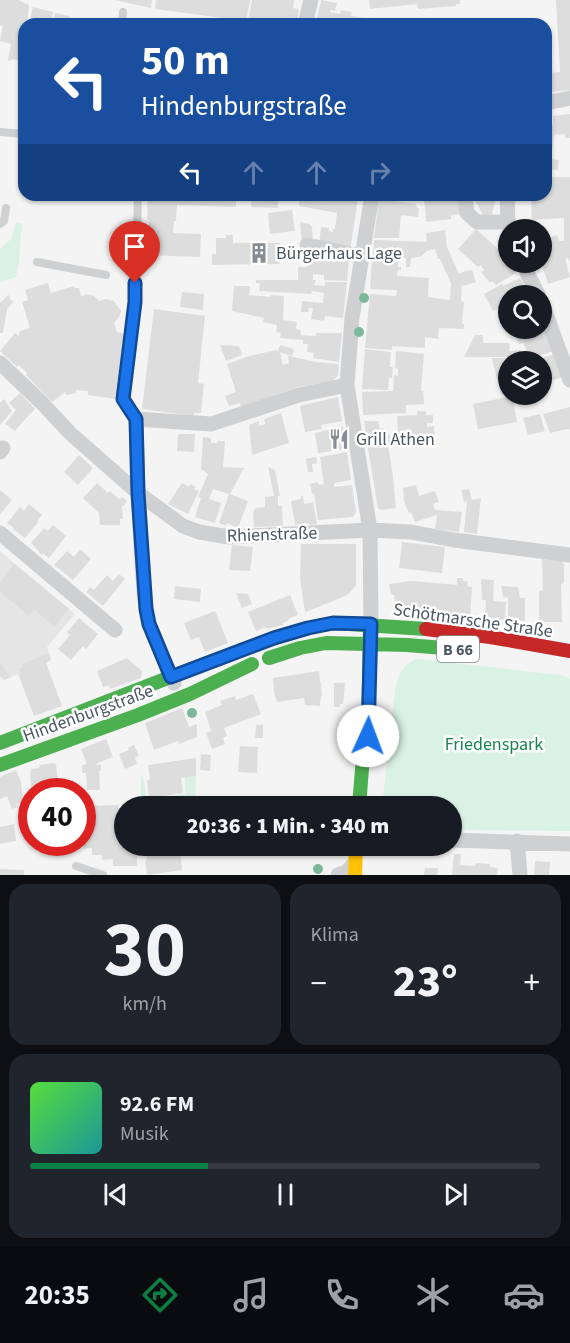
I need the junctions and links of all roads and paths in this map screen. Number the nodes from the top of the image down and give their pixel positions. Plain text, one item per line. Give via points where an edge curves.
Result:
1 (311, 0) edge
2 (123, 12) dead end
3 (122, 18) edge
4 (306, 18) edge
5 (0, 132) edge
6 (18, 134) edge
7 (138, 201) edge
8 (371, 201) edge
9 (466, 201) edge
10 (508, 201) edge
11 (6, 208) dead end
12 (509, 219) edge
13 (0, 224) edge
14 (498, 225) edge
15 (308, 245) dead end
16 (361, 256) junction
17 (38, 262) dead end
18 (106, 274) dead end
19 (552, 330) edge
20 (0, 363) edge
21 (570, 380) edge
22 (347, 385) junction
23 (136, 419) junction
24 (138, 493) junction
25 (369, 530) junction
26 (0, 533) edge
27 (570, 555) edge
28 (371, 624) junction
29 (115, 630) dead end
30 (370, 643) junction
31 (547, 648) junction
32 (570, 651) edge
33 (252, 664) junction
34 (173, 682) junction
35 (20, 735) junction
36 (0, 739) edge
37 (0, 743) edge
38 (0, 751) edge
39 (0, 765) edge
40 (360, 796) edge
41 (462, 840) edge
42 (517, 841) junction
43 (566, 844) edge
44 (76, 866) dead end
45 (355, 869) edge
46 (103, 875) edge
47 (338, 875) edge
48 (520, 875) edge

1 - 4 street
2 - 3 lane
5 - 6 lane
7 - 23 lane via 135,302 123,399
8 - 16 street
9 - 14 street via 467,213 477,222
10 - 12 street
11 - 13 lane
15 - 16 street
16 - 22 street
17 - 18 lane
19 - 21 street
20 - 24 street, Rhienstraße
22 - 23 street via 298,395 211,424
22 - 25 street
23 - 24 street
24 - 25 street, Rhienstraße via 183,526 214,535
24 - 34 street via 146,609
25 - 27 street, Rhienstraße via 411,532
25 - 28 street
26 - 29 street
28 - 30 main road
28 - 31 main road, Schötmarsche Straße / B 66 via 490,637
28 - 34 main road, Hindenburgstraße / B 66 via 333,623 308,628 274,638
30 - 31 main road, Hindenburgstraße / B 66 via 471,650
30 - 33 main road, Hindenburgstraße / B 66 via 312,645
30 - 40 main road via 368,736
31 - 32 main road, Schötmarsche Straße / B 66
33 - 34 main road, Hindenburgstraße / B 66
33 - 39 main road, Hindenburgstraße via 138,715
34 - 35 main road, Hindenburgstraße / B 66
34 - 38 main road, Hindenburgstraße / B 66 via 66,729
35 - 36 main road, Hindenburgstraße
35 - 37 main road, Hindenburgstraße / B 66
41 - 42 street
42 - 43 street
42 - 48 street
44 - 46 lane
45 - 47 street

